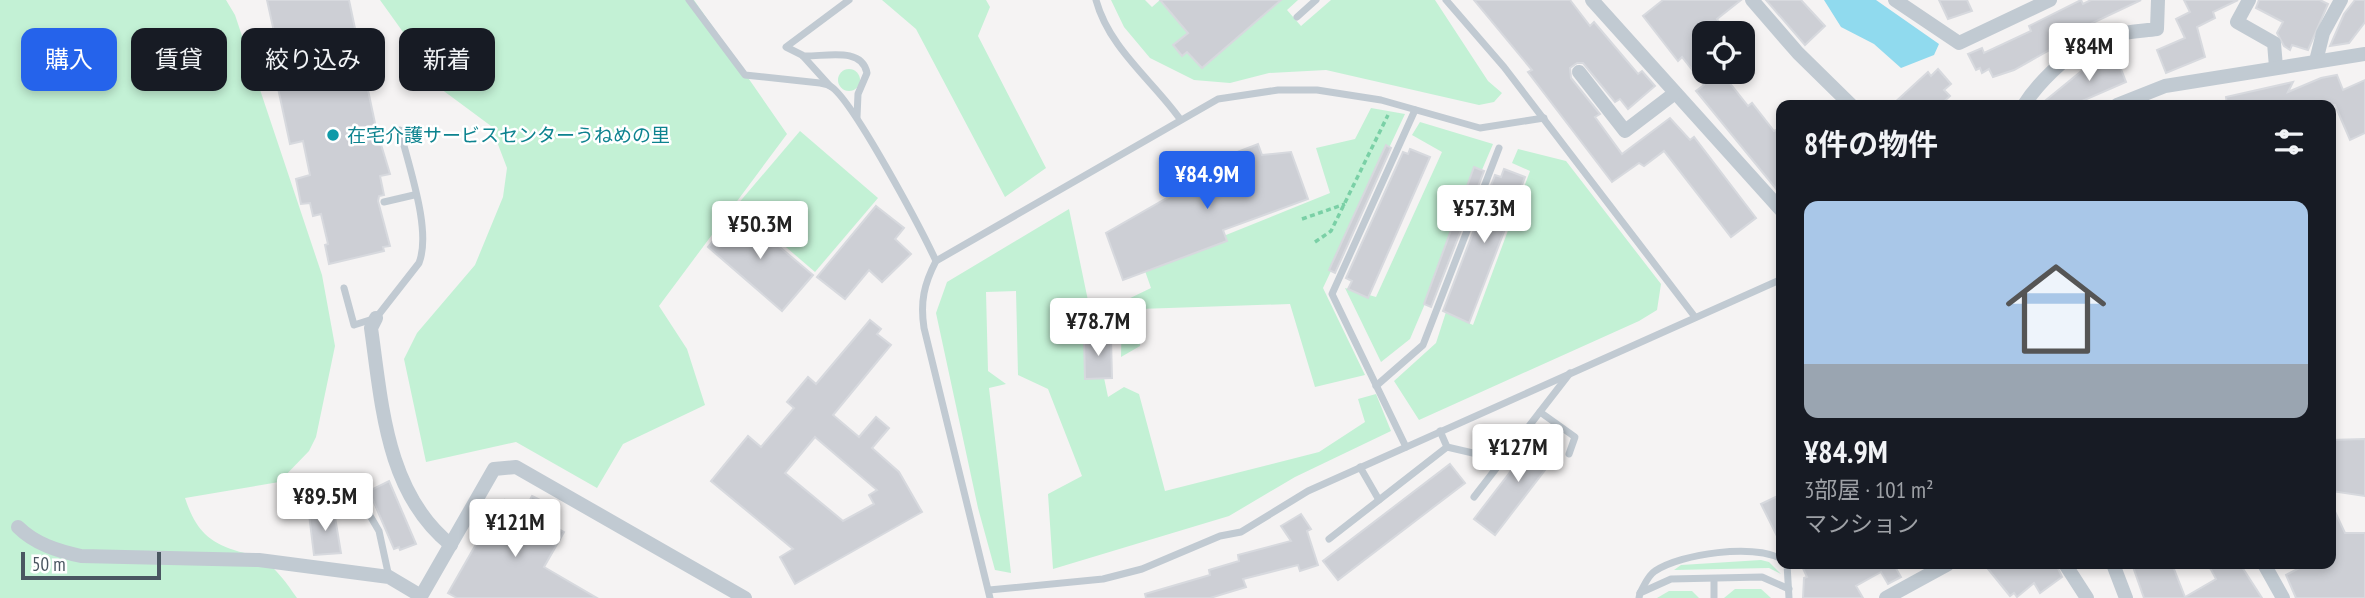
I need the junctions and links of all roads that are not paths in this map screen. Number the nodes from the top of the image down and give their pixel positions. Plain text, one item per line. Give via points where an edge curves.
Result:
1 (689, 0) edge
2 (849, 0) edge
3 (1096, 0) edge
4 (1316, 0) edge
5 (1446, 0) edge
6 (1592, 0) edge
7 (1752, 0) edge
8 (1895, 0) edge
9 (2050, 0) edge
10 (2158, 0) edge
11 (2249, 0) edge
12 (2338, 1) edge
13 (1297, 17) dead end
14 (2365, 54) edge
15 (802, 55) junction
16 (2316, 61) junction
17 (2276, 67) junction
18 (1579, 72) dead end
19 (830, 86) junction
20 (1675, 93) junction
21 (1845, 100) edge
22 (2027, 100) edge
23 (2130, 100) edge
24 (1415, 110) junction
25 (1544, 118) junction
26 (857, 119) junction
27 (1180, 120) junction
28 (400, 130) dead end
29 (1499, 148) dead end
30 (414, 195) junction
31 (384, 202) dead end
32 (1776, 204) edge
33 (936, 261) junction
34 (1776, 282) edge
35 (344, 288) dead end
36 (1695, 317) junction
37 (376, 318) junction
38 (1571, 372) junction
39 (1376, 386) junction
40 (1540, 412) junction
41 (1440, 431) junction
42 (1406, 447) junction
43 (1447, 447) junction
44 (1569, 454) dead end
45 (1503, 460) junction
46 (1360, 467) junction
47 (1474, 497) dead end
48 (1379, 500) junction
49 (362, 502) dead end
50 (18, 527) dead end
51 (1329, 539) dead end
52 (451, 545) junction
53 (1776, 556) edge
54 (1787, 569) edge
55 (1939, 569) edge
56 (2068, 569) edge
57 (2115, 569) edge
58 (2272, 569) edge
59 (389, 577) junction
60 (1714, 579) junction
61 (1789, 589) junction
62 (990, 594) edge
63 (1639, 596) edge
64 (421, 597) edge
65 (745, 598) edge
66 (1714, 598) edge
67 (1789, 598) edge
68 (1886, 598) edge
69 (2087, 598) edge
70 (2126, 598) edge
71 (2283, 598) edge

1 - 19 lane via 745,75
2 - 15 lane via 786,47
3 - 27 lane via 1119,48 1158,88
4 - 13 lane
5 - 25 lane
6 - 20 street
7 - 21 street
8 - 9 street via 1959,44
10 - 22 street via 2157,29 2115,34 2088,44
11 - 17 street via 2237,22 2274,43
12 - 16 street
14 - 16 street
15 - 19 lane
15 - 26 lane via 852,55 863,61 867,73 856,102
16 - 17 street
17 - 23 street via 2165,86
18 - 20 street via 1625,131
19 - 26 lane
20 - 32 street
24 - 25 lane via 1480,128
24 - 27 lane via 1338,92 1278,90 1218,99
24 - 39 lane via 1332,294
25 - 36 lane
26 - 33 lane
27 - 33 lane
28 - 30 lane
29 - 39 lane via 1423,345
30 - 31 lane
30 - 37 lane via 424,232 423,252
33 - 62 lane via 921,301 924,328
34 - 36 lane
35 - 37 lane via 354,325
36 - 38 lane
37 - 52 street via 371,328 381,397 399,475 434,532
38 - 40 lane
38 - 41 lane
39 - 42 lane
40 - 44 lane via 1575,437
40 - 45 lane
41 - 42 lane
41 - 43 lane
42 - 46 lane
43 - 45 lane
43 - 48 lane
45 - 47 lane
46 - 48 lane
46 - 62 lane via 1308,491 1241,532 1220,536 1142,569 1103,579
48 - 51 lane
49 - 59 lane via 379,531
50 - 59 street via 31,538 81,556 259,560
52 - 64 street
52 - 65 street via 494,469 516,467
53 - 63 lane via 1768,552 1689,555 1652,572
54 - 61 lane
55 - 68 street
56 - 69 street
57 - 70 street
58 - 71 street
59 - 64 street
60 - 61 lane via 1762,578
60 - 63 lane via 1671,579
60 - 66 lane
61 - 67 lane

